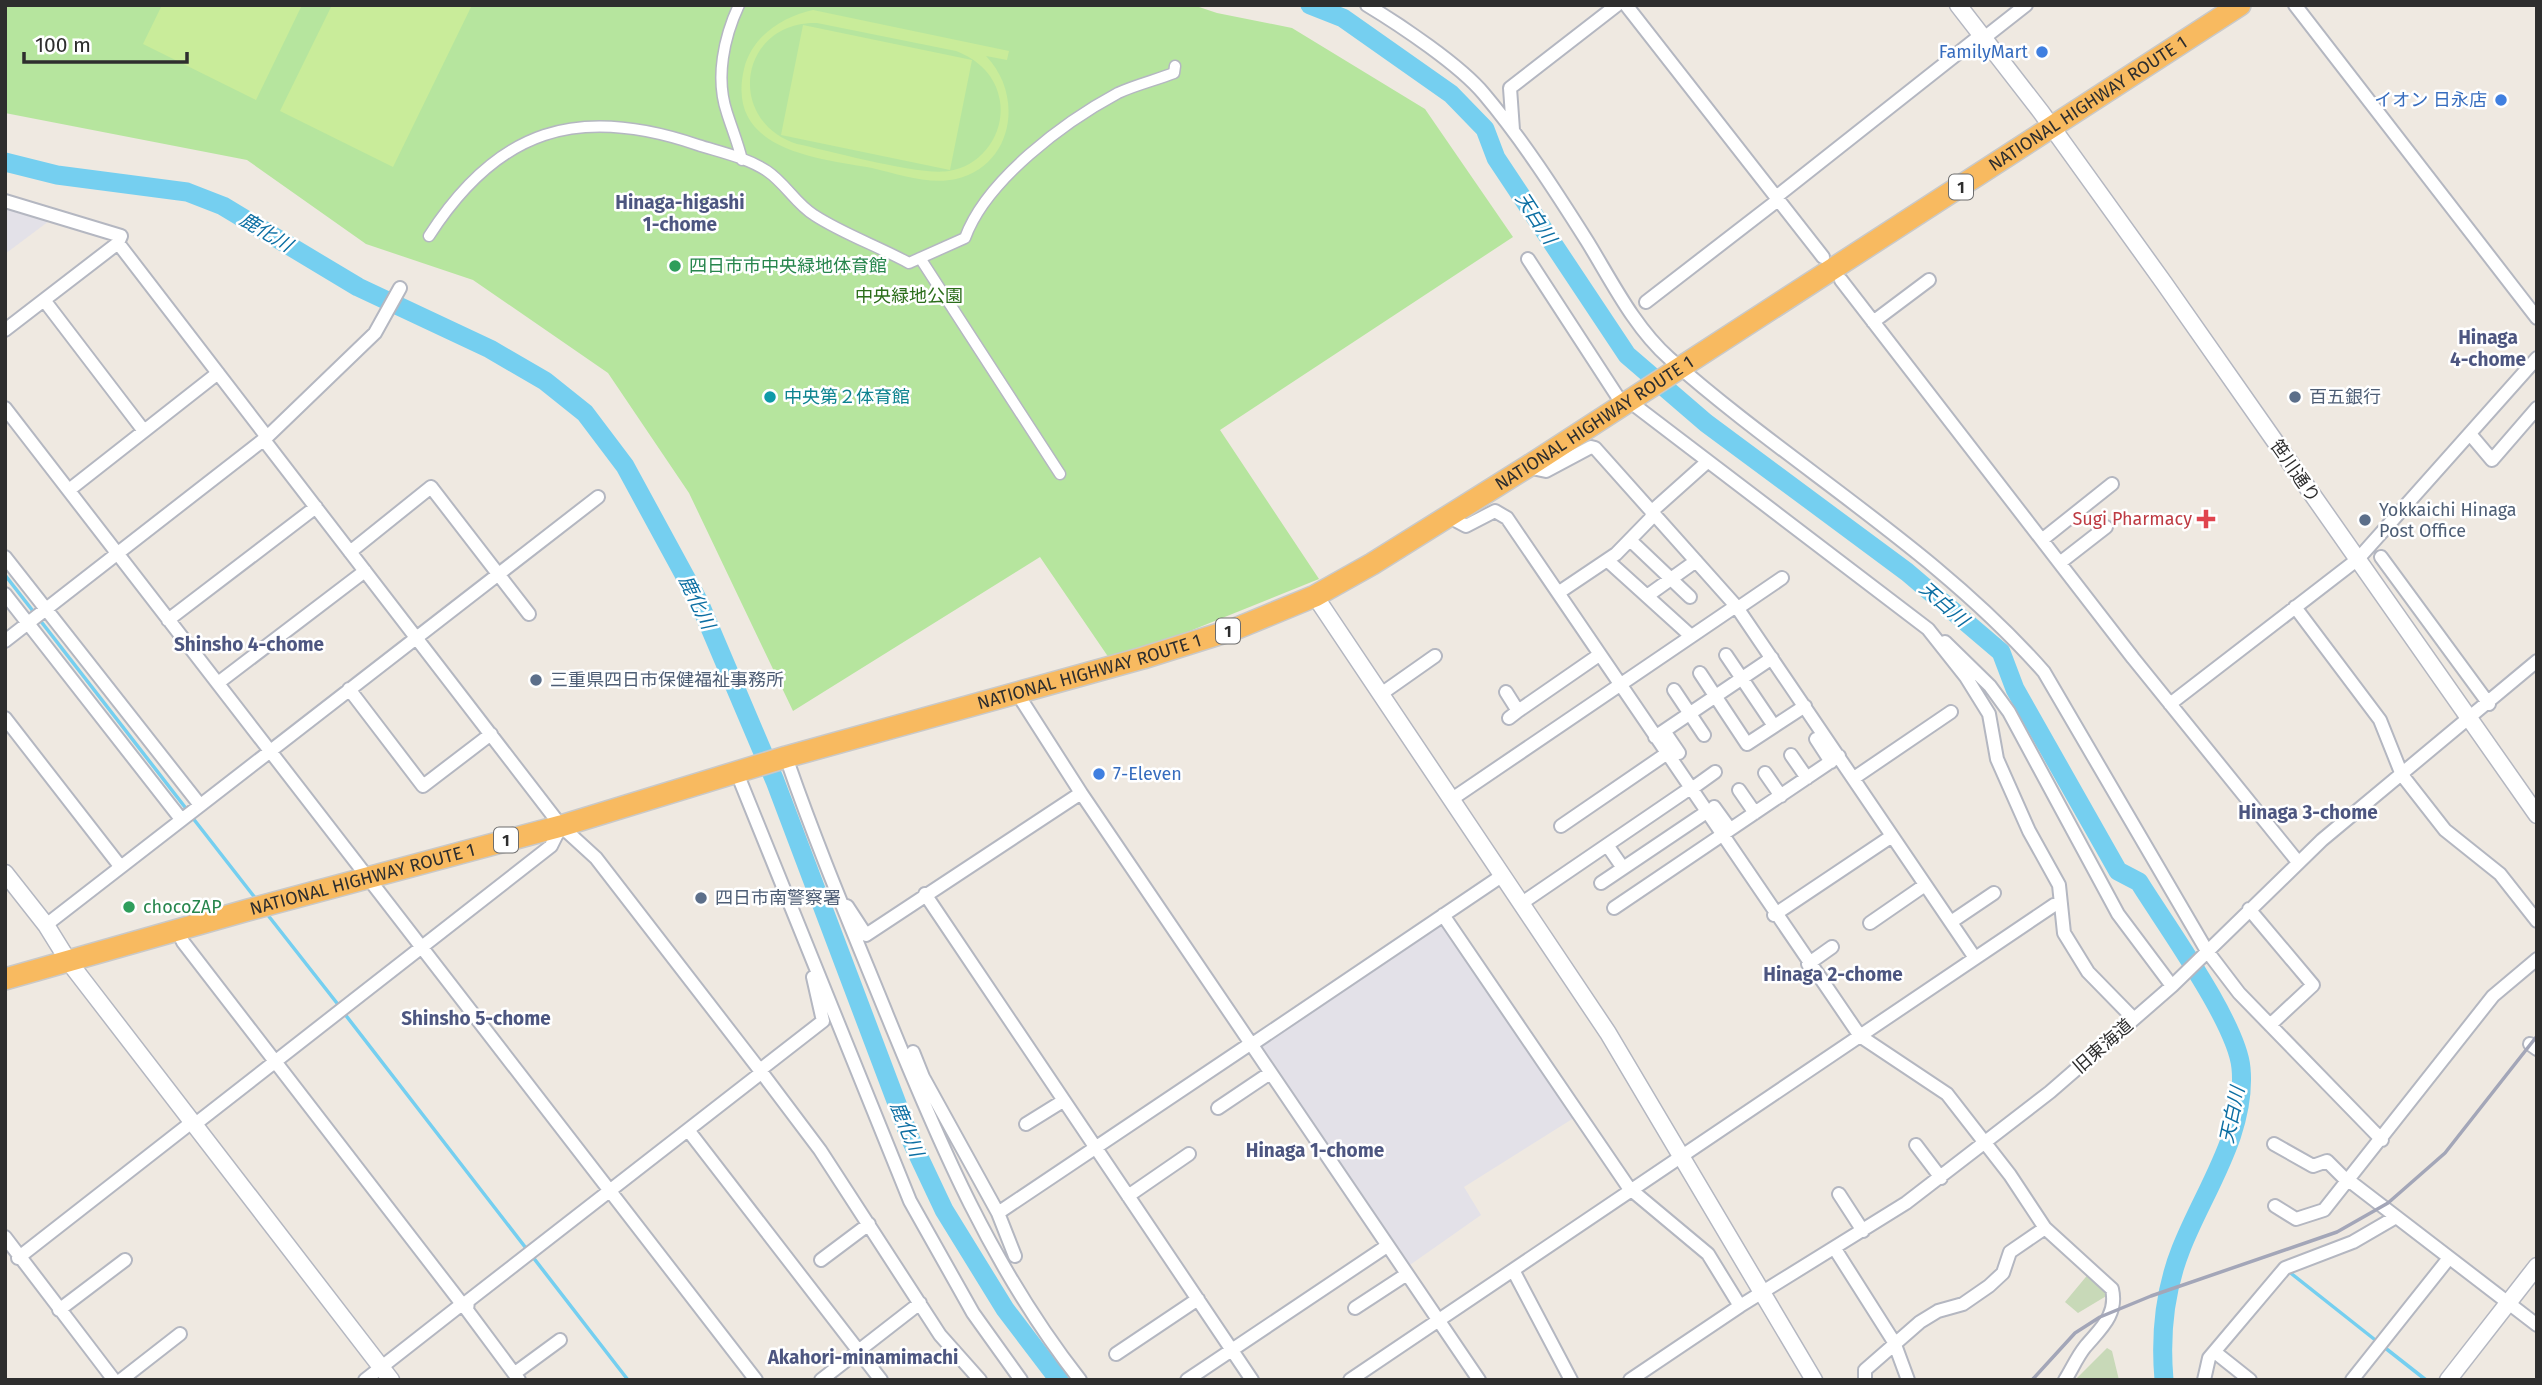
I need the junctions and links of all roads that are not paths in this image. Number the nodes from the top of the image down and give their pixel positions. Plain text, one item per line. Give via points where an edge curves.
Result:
1 (740, 5) edge
2 (1367, 5) edge
3 (1617, 5) edge
4 (1626, 5) edge
5 (1958, 5) edge
6 (2026, 5) edge
7 (2240, 5) edge
8 (2295, 5) edge
9 (1983, 37) junction
10 (1175, 66) dead end
11 (2050, 129) junction
12 (1513, 134) junction
13 (742, 160) junction
14 (1777, 198) junction
15 (5, 201) edge
16 (429, 236) dead end
17 (118, 243) junction
18 (1824, 257) dead end
19 (920, 258) junction
20 (1528, 259) dead end
21 (1841, 280) dead end
22 (1929, 280) dead end
23 (400, 288) dead end
24 (44, 300) junction
25 (1646, 302) dead end
26 (2537, 318) edge
27 (1873, 322) junction
28 (5, 330) edge
29 (2537, 358) edge
30 (1682, 368) junction
31 (218, 373) junction
32 (1626, 403) junction
33 (5, 408) edge
34 (2537, 408) edge
35 (144, 431) junction
36 (2470, 434) junction
37 (266, 439) junction
38 (1707, 462) junction
39 (1527, 467) junction
40 (1060, 474) dead end
41 (2112, 484) dead end
42 (69, 490) junction
43 (598, 497) dead end
44 (316, 507) junction
45 (1653, 514) junction
46 (1448, 517) junction
47 (2106, 527) dead end
48 (2043, 539) junction
49 (1630, 540) junction
50 (350, 552) junction
51 (117, 554) junction
52 (5, 557) edge
53 (2381, 557) dead end
54 (2358, 559) junction
55 (1607, 560) junction
56 (1696, 561) junction
57 (2061, 562) junction
58 (365, 570) junction
59 (497, 575) junction
60 (1782, 578) dead end
61 (1671, 579) junction
62 (1558, 593) junction
63 (5, 594) edge
64 (1315, 596) junction
65 (1647, 596) junction
66 (2409, 596) junction
67 (1689, 597) dead end
68 (1737, 607) junction
69 (2295, 607) junction
70 (44, 610) junction
71 (2420, 612) junction
72 (2395, 613) junction
73 (529, 614) dead end
74 (168, 620) junction
75 (30, 622) junction
76 (2405, 627) junction
77 (1928, 629) junction
78 (1691, 636) junction
79 (415, 638) junction
80 (5, 641) edge
81 (1599, 654) junction
82 (1726, 655) dead end
83 (1436, 656) dead end
84 (1772, 658) junction
85 (2537, 660) edge
86 (1700, 673) dead end
87 (1742, 678) junction
88 (218, 683) junction
89 (1619, 685) junction
90 (349, 689) junction
91 (1674, 690) dead end
92 (1506, 692) dead end
93 (1017, 693) junction
94 (1381, 694) junction
95 (1716, 695) junction
96 (2170, 704) junction
97 (2489, 704) junction
98 (1805, 706) junction
99 (1951, 712) dead end
100 (1690, 713) junction
101 (5, 718) edge
102 (2470, 719) junction
103 (1774, 726) junction
104 (491, 734) junction
105 (1659, 734) junction
106 (1704, 734) dead end
107 (1816, 739) dead end
108 (270, 750) junction
109 (1672, 754) junction
110 (1791, 755) dead end
111 (784, 758) junction
112 (1835, 759) junction
113 (1715, 772) dead end
114 (1765, 773) dead end
115 (737, 774) junction
116 (2402, 775) junction
117 (1807, 778) junction
118 (1854, 778) junction
119 (1689, 789) junction
120 (1739, 790) dead end
121 (1081, 793) junction
122 (1781, 796) junction
123 (1452, 799) junction
124 (197, 806) junction
125 (1710, 810) junction
126 (1755, 813) junction
127 (2537, 815) edge
128 (182, 818) junction
129 (561, 826) junction
130 (1561, 826) dead end
131 (1725, 832) junction
132 (1892, 836) junction
133 (1607, 845) junction
134 (2298, 862) junction
135 (120, 866) junction
136 (1623, 868) junction
137 (5, 873) edge
138 (1503, 875) junction
139 (369, 877) junction
140 (1601, 883) dead end
141 (1925, 885) junction
142 (1994, 893) dead end
143 (925, 894) junction
144 (839, 899) junction
145 (1522, 903) junction
146 (2061, 904) junction
147 (1614, 908) dead end
148 (2249, 909) junction
149 (1443, 915) junction
150 (1774, 915) junction
151 (2537, 921) edge
152 (1951, 922) junction
153 (1870, 923) dead end
154 (46, 925) junction
155 (177, 930) junction
156 (422, 946) junction
157 (1832, 947) dead end
158 (2205, 953) junction
159 (1975, 958) junction
160 (2537, 959) edge
161 (69, 961) junction
162 (1808, 964) junction
163 (815, 968) junction
164 (5, 979) edge
165 (2173, 985) junction
166 (2134, 1019) junction
167 (2270, 1025) junction
168 (1860, 1036) junction
169 (1250, 1044) junction
170 (913, 1052) dead end
171 (274, 1061) junction
172 (761, 1072) junction
173 (1270, 1073) junction
174 (1063, 1101) junction
175 (1218, 1108) dead end
176 (193, 1124) junction
177 (1026, 1124) dead end
178 (688, 1130) junction
179 (2382, 1140) junction
180 (1985, 1143) junction
181 (2274, 1144) dead end
182 (1916, 1145) dead end
183 (1095, 1148) junction
184 (1189, 1154) dead end
185 (1683, 1155) junction
186 (1941, 1178) junction
187 (2347, 1179) junction
188 (1631, 1190) junction
189 (610, 1191) junction
190 (1839, 1194) dead end
191 (1128, 1196) junction
192 (2275, 1206) dead end
193 (998, 1213) junction
194 (2396, 1217) junction
195 (869, 1224) junction
196 (2045, 1228) junction
197 (1863, 1231) junction
198 (5, 1237) edge
199 (1387, 1246) junction
200 (1835, 1249) junction
201 (1015, 1256) dead end
202 (18, 1257) junction
203 (2449, 1258) junction
204 (125, 1260) dead end
205 (821, 1260) dead end
206 (5, 1266) edge
207 (2537, 1266) edge
208 (1513, 1270) junction
209 (1407, 1274) junction
210 (1761, 1294) junction
211 (1198, 1298) junction
212 (920, 1303) junction
213 (2508, 1303) junction
214 (465, 1305) junction
215 (1740, 1306) junction
216 (1355, 1308) dead end
217 (59, 1310) junction
218 (1438, 1320) junction
219 (2537, 1325) edge
220 (180, 1334) dead end
221 (560, 1339) dead end
222 (1894, 1342) junction
223 (1231, 1350) junction
224 (859, 1351) junction
225 (2216, 1353) junction
226 (1116, 1354) dead end
227 (386, 1373) edge
228 (517, 1376) edge
229 (114, 1380) edge
230 (121, 1380) edge
231 (365, 1380) edge
232 (756, 1380) edge
233 (821, 1380) edge
234 (881, 1380) edge
235 (980, 1380) edge
236 (1021, 1380) edge
237 (1080, 1380) edge
238 (1187, 1380) edge
239 (1252, 1380) edge
240 (1350, 1380) edge
241 (1479, 1380) edge
242 (1571, 1380) edge
243 (1630, 1380) edge
244 (1814, 1380) edge
245 (1866, 1380) edge
246 (1908, 1380) edge
247 (2065, 1380) edge
248 (2204, 1380) edge
249 (2250, 1380) edge
250 (2353, 1380) edge
251 (2448, 1380) edge

1 - 13 street via 723,51 722,79 726,111
2 - 12 street via 1409,32 1483,92
3 - 12 street via 1510,88
4 - 14 street
5 - 9 street, 笹川通り
6 - 9 street
7 - 11 highway, NATIONAL HIGHWAY ROUTE 1 / 1
8 - 26 street
9 - 11 street, 笹川通り
9 - 14 street
10 - 19 street via 1174,73 1119,93 1072,123 995,188 965,238
11 - 30 highway, NATIONAL HIGHWAY ROUTE 1 / 1
11 - 54 street, 笹川通り
12 - 30 street via 1639,322
13 - 16 street via 671,135 614,125 563,128 528,139 492,162 449,204
13 - 19 street via 767,171 813,215 909,262
14 - 18 street
14 - 25 street
15 - 17 street via 121,236
17 - 24 street
17 - 31 street
19 - 40 street
20 - 32 street
21 - 27 street
22 - 27 street
23 - 37 street via 377,328 351,358
24 - 28 street
24 - 35 street
27 - 48 street
29 - 36 street
30 - 32 highway, NATIONAL HIGHWAY ROUTE 1 / 1
30 - 158 street via 1791,458 1904,541 2012,636 2045,672
31 - 35 street
31 - 37 street
32 - 38 street
32 - 39 highway, NATIONAL HIGHWAY ROUTE 1 / 1
33 - 42 street
34 - 36 street via 2491,460
35 - 42 street
36 - 54 street
37 - 44 street
37 - 51 street
38 - 45 street
38 - 77 street
39 - 45 street via 1546,471 1595,448
39 - 46 highway, NATIONAL HIGHWAY ROUTE 1 / 1
41 - 48 street
42 - 51 street
43 - 59 street
44 - 50 street
44 - 74 street
45 - 49 street
45 - 56 street
46 - 62 street via 1466,526 1489,513 1502,512
46 - 64 highway, NATIONAL HIGHWAY ROUTE 1 / 1
47 - 57 street
48 - 57 street
49 - 55 street
49 - 61 street
50 - 58 street
50 - 59 street via 431,487
51 - 70 street
51 - 74 street
52 - 70 street
53 - 66 street
54 - 69 street
54 - 72 street, 笹川通り
55 - 62 street
55 - 65 street
56 - 61 street
56 - 68 street
57 - 96 street
58 - 79 street
58 - 88 street
59 - 73 street
59 - 79 street
60 - 68 street
61 - 65 street
61 - 67 street
62 - 81 street
63 - 75 street
64 - 93 highway, NATIONAL HIGHWAY ROUTE 1 / 1 via 1202,640
64 - 94 street
65 - 78 street
66 - 71 street
66 - 72 street
68 - 78 street
68 - 84 street
69 - 96 street
69 - 116 street via 2380,720
70 - 75 street
70 - 124 street
71 - 76 street
71 - 97 street
72 - 76 street, 笹川通り
74 - 88 street
75 - 80 street
75 - 128 street
76 - 102 street, 笹川通り
77 - 146 street via 1984,704 1997,759 2059,885
77 - 165 street via 1966,661 2003,704 2118,914
78 - 89 street
79 - 90 street
79 - 104 street
81 - 89 street
81 - 92 street via 1514,714
82 - 87 street
83 - 94 street
84 - 87 street
84 - 98 street
85 - 97 street, 旧東海道
86 - 95 street
87 - 95 street
87 - 103 street
88 - 108 street
89 - 105 street
89 - 123 street
90 - 104 street via 423,786
90 - 108 street
91 - 100 street
93 - 111 highway, NATIONAL HIGHWAY ROUTE 1 / 1
93 - 121 street
94 - 123 street
95 - 100 street
95 - 103 street via 1747,744
96 - 134 street
97 - 102 street, 旧東海道
98 - 103 street
98 - 112 street
99 - 118 street
100 - 105 street
100 - 106 street
101 - 135 street
102 - 116 street, 旧東海道
102 - 127 street, 笹川通り
104 - 129 street
105 - 109 street
107 - 112 street
108 - 124 street
108 - 139 street
109 - 119 street
109 - 130 street
110 - 117 street
111 - 115 highway, NATIONAL HIGHWAY ROUTE 1 / 1
111 - 144 street
112 - 117 street
112 - 118 street
113 - 119 street
114 - 122 street
115 - 129 highway, NATIONAL HIGHWAY ROUTE 1 / 1
115 - 163 street
116 - 134 street, 旧東海道
116 - 151 street via 2445,830 2500,874
117 - 122 street
118 - 132 street
119 - 125 street
119 - 133 street
120 - 126 street
121 - 143 street
121 - 169 street
122 - 126 street
123 - 138 street
124 - 128 street
125 - 131 street
125 - 136 street
126 - 131 street
128 - 135 street
129 - 139 highway, NATIONAL HIGHWAY ROUTE 1 / 1
129 - 156 street via 551,846
129 - 172 street via 596,858
131 - 147 street
131 - 150 street
132 - 141 street
132 - 150 street
133 - 136 street
133 - 145 street
134 - 148 street, 旧東海道
135 - 154 street
136 - 140 street
137 - 154 street
138 - 145 street
138 - 149 street
139 - 155 highway, NATIONAL HIGHWAY ROUTE 1 / 1
139 - 156 street
141 - 152 street
141 - 153 street
142 - 152 street
143 - 144 street via 866,935 851,909
143 - 174 street
144 - 237 street via 968,1206 1025,1305
145 - 185 street
146 - 159 street
146 - 166 street via 2061,925 2088,972
148 - 158 street, 旧東海道
148 - 167 street via 2314,985
149 - 169 street
149 - 188 street
150 - 162 street
152 - 159 street
154 - 161 street
155 - 161 highway, NATIONAL HIGHWAY ROUTE 1 / 1
155 - 171 street
156 - 171 street
156 - 189 street
157 - 162 street
158 - 165 street, 旧東海道
158 - 167 street
159 - 168 street
160 - 179 street via 2485,1005
161 - 164 highway, NATIONAL HIGHWAY ROUTE 1 / 1
161 - 176 street
162 - 168 street
163 - 172 street via 813,984 823,1021
163 - 236 street via 910,1201 973,1313
165 - 166 street, 旧東海道
166 - 180 street, 旧東海道
167 - 179 street
168 - 180 street via 1947,1094
168 - 185 street
169 - 173 street
169 - 183 street
170 - 193 street
171 - 176 street
171 - 214 street
172 - 178 street
172 - 195 street
173 - 175 street
173 - 199 street
174 - 177 street
174 - 183 street
176 - 202 street
176 - 227 street
178 - 189 street
178 - 224 street
179 - 187 street
180 - 186 street, 旧東海道
180 - 196 street
181 - 187 street via 2313,1166 2328,1161
182 - 186 street
183 - 191 street
183 - 193 street
184 - 191 street
185 - 188 street
185 - 210 street
186 - 197 street, 旧東海道
187 - 192 street via 2324,1210 2296,1219
187 - 194 street
188 - 208 street
188 - 215 street via 1708,1254
189 - 214 street
189 - 232 street
190 - 197 street
191 - 211 street
193 - 201 street
194 - 203 street
194 - 225 street via 2353,1241 2285,1268
195 - 205 street
195 - 212 street
196 - 222 street via 2010,1252 2003,1273 1989,1286 1963,1304 1927,1317
196 - 247 street via 2091,1267 2113,1293 2106,1324
197 - 200 street, 旧東海道
198 - 202 street
199 - 209 street
199 - 223 street
200 - 210 street, 旧東海道
200 - 222 street
202 - 206 street
202 - 217 street
203 - 213 street
203 - 250 street
204 - 217 street
207 - 213 street
208 - 218 street
208 - 242 street
209 - 216 street
209 - 218 street
210 - 215 street, 旧東海道
210 - 244 street
211 - 223 street
211 - 226 street
212 - 224 street
212 - 235 street via 940,1335
213 - 219 street
213 - 251 street
214 - 227 street
214 - 228 street
215 - 243 street, 旧東海道
217 - 229 street
218 - 240 street
218 - 241 street
220 - 230 street
221 - 228 street
222 - 245 street via 1865,1370
222 - 246 street
223 - 238 street
223 - 239 street
224 - 233 street
224 - 234 street
225 - 248 street via 2207,1364
225 - 249 street
227 - 231 street

